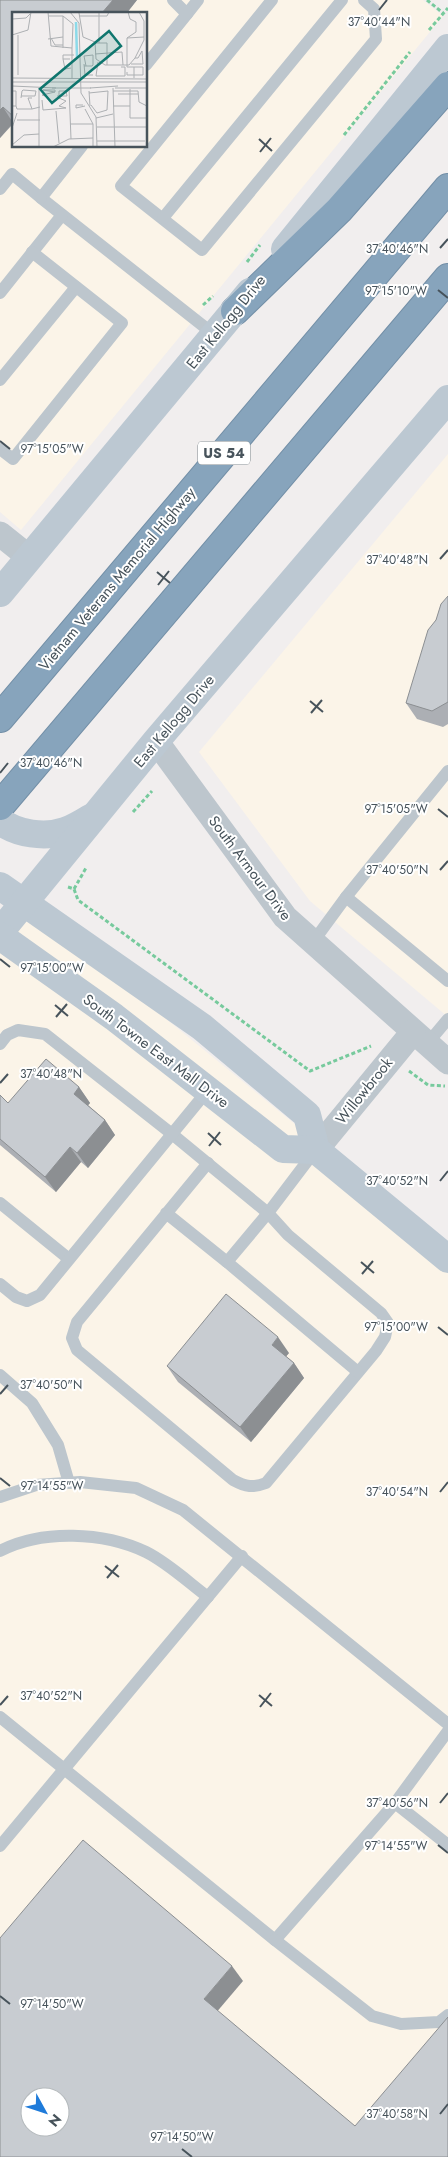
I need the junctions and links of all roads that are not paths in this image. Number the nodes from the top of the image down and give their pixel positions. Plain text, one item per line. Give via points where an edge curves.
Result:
1 (172, 0) edge
2 (198, 0) edge
3 (272, 0) edge
4 (342, 0) edge
5 (364, 0) edge
6 (187, 14) junction
7 (448, 48) edge
8 (148, 63) edge
9 (448, 86) edge
10 (80, 148) edge
11 (448, 188) edge
12 (0, 189) edge
13 (41, 198) junction
14 (62, 215) junction
15 (163, 218) junction
16 (32, 252) junction
17 (448, 278) edge
18 (76, 287) junction
19 (0, 293) edge
20 (235, 311) junction
21 (216, 336) junction
22 (0, 380) edge
23 (448, 398) edge
24 (0, 448) edge
25 (0, 534) edge
26 (30, 558) junction
27 (0, 593) edge
28 (0, 718) edge
29 (156, 741) junction
30 (448, 771) edge
31 (0, 806) edge
32 (95, 816) junction
33 (0, 821) edge
34 (0, 886) edge
35 (346, 897) junction
36 (24, 903) junction
37 (0, 932) edge
38 (0, 936) edge
39 (313, 942) junction
40 (448, 981) edge
41 (448, 1018) edge
42 (420, 1038) junction
43 (0, 1044) edge
44 (448, 1062) edge
45 (208, 1090) junction
46 (172, 1134) junction
47 (316, 1150) junction
48 (208, 1163) junction
49 (0, 1203) edge
50 (166, 1213) junction
51 (268, 1213) junction
52 (69, 1259) junction
53 (448, 1259) edge
54 (227, 1262) junction
55 (0, 1284) edge
56 (358, 1372) junction
57 (0, 1375) edge
58 (69, 1483) junction
59 (0, 1497) edge
60 (0, 1550) edge
61 (242, 1556) junction
62 (208, 1597) junction
63 (0, 1717) edge
64 (448, 1724) edge
65 (448, 1730) edge
66 (65, 1769) junction
67 (395, 1803) junction
68 (448, 1845) edge
69 (0, 1846) edge
70 (275, 1940) junction
71 (448, 2015) edge

1 - 6 lane
2 - 6 lane
3 - 15 lane via 121,186
4 - 15 lane
5 - 15 lane via 374,9 376,39 202,250
6 - 8 lane
7 - 20 main road, East Kellogg Drive
9 - 20 highway via 339,210
10 - 13 lane
11 - 28 highway, Vietnam Veterans Memorial Highway / US 54
12 - 13 lane via 12,174
13 - 14 lane
14 - 16 lane
14 - 21 lane
16 - 18 lane
16 - 19 lane
17 - 31 highway
18 - 22 lane
18 - 24 lane via 122,323 13,459
20 - 21 main road, East Kellogg Drive
21 - 26 main road, East Kellogg Drive
23 - 29 main road, East Kellogg Drive
25 - 26 street
26 - 27 main road, East Kellogg Drive
29 - 32 main road, East Kellogg Drive
29 - 39 street, South Armour Drive via 285,917
30 - 35 lane
32 - 33 main road via 64,831 34,834
32 - 36 main road, East Kellogg Drive
34 - 36 main road
35 - 39 lane
35 - 40 lane
36 - 37 main road, East Kellogg Drive
36 - 47 main road via 202,1028 307,1115
38 - 45 main road, South Towne East Mall Drive via 114,1017
39 - 42 street, South Armour Drive
41 - 42 lane
42 - 44 street, South Armour Drive
42 - 47 street, Willowbrook via 391,1058
43 - 46 lane via 18,1030 45,1034
45 - 46 lane
45 - 47 main road, South Towne East Mall Drive via 283,1149
46 - 48 lane
46 - 52 lane
47 - 51 lane
47 - 53 main road
48 - 50 lane
48 - 51 lane
49 - 52 lane
50 - 54 lane
50 - 56 lane via 76,1322 72,1338 77,1350 233,1480 246,1487 266,1483
51 - 54 lane
51 - 56 lane via 288,1235 382,1313 388,1323 385,1337
52 - 55 lane via 40,1295 27,1301
54 - 56 lane
57 - 58 lane via 32,1402 58,1445
58 - 59 lane via 36,1485
58 - 61 lane via 136,1488 183,1510
60 - 62 lane via 36,1539 66,1536 118,1542 148,1553
61 - 62 lane
61 - 64 lane
62 - 66 lane
63 - 66 lane
65 - 67 lane
66 - 69 lane
66 - 70 lane
67 - 68 lane
67 - 70 lane
70 - 71 lane via 372,2016 401,2024 439,2022

